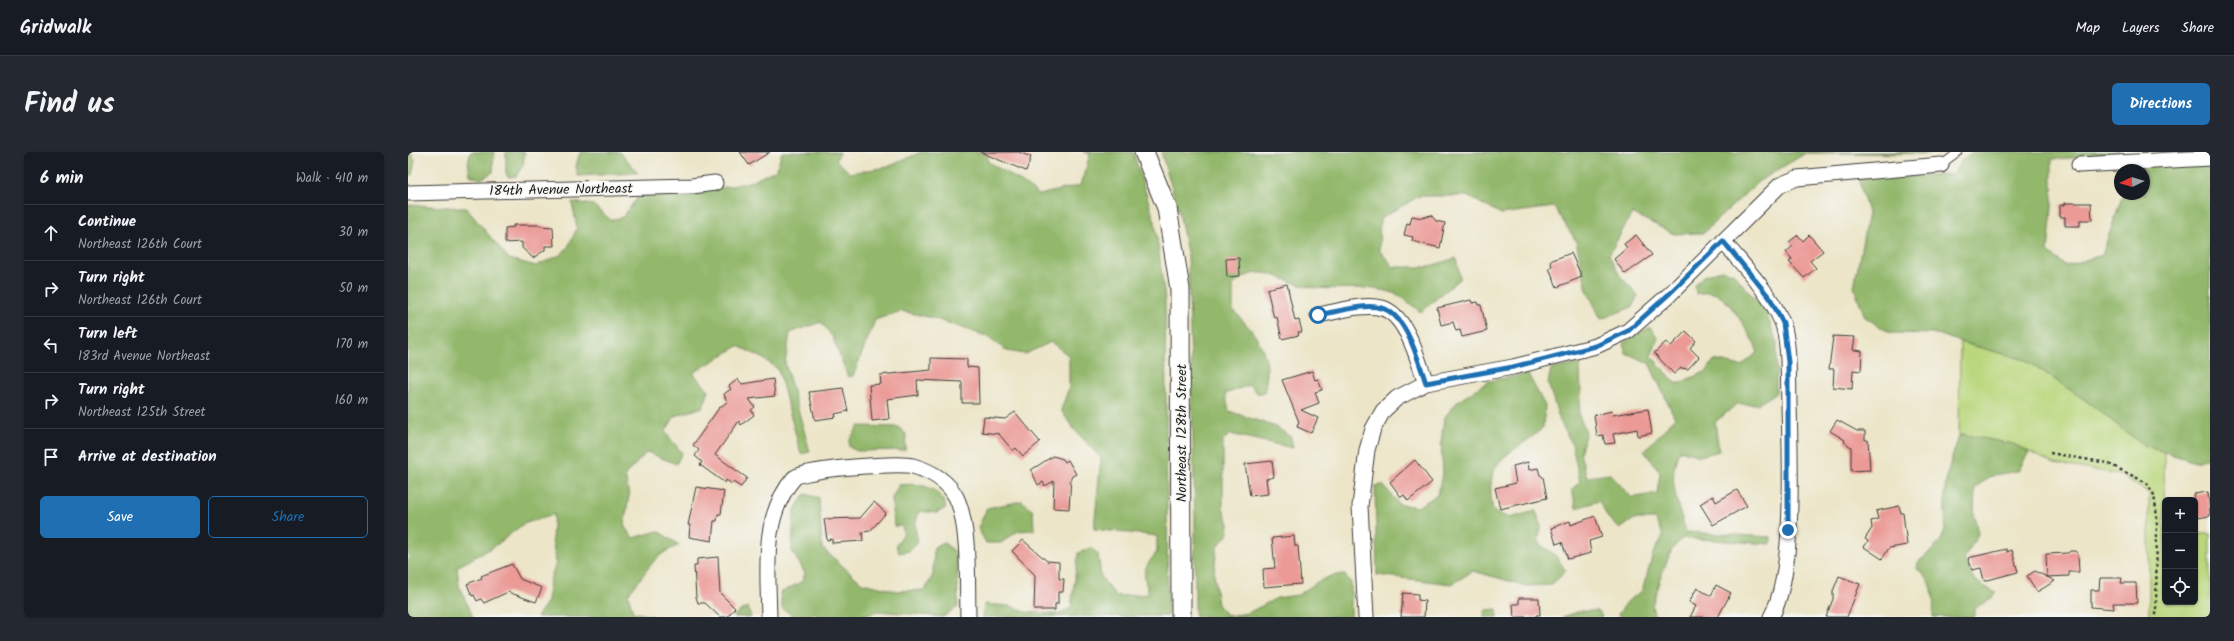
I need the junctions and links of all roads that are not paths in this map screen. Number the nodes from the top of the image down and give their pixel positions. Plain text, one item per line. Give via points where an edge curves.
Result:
1 (1144, 152) edge
2 (1958, 152) edge
3 (2184, 155) edge
4 (2210, 158) edge
5 (1942, 165) joint
6 (2079, 165) dead end
7 (715, 183) dead end
8 (408, 193) edge
9 (1723, 241) junction
10 (1318, 315) dead end
11 (1426, 383) junction
12 (769, 617) edge
13 (968, 617) edge
14 (1181, 617) edge
15 (1366, 617) edge
16 (1771, 617) edge

1 - 14 street, Northeast 128th Street via 1167,208 1180,289
2 - 5 lane
3 - 4 street
3 - 6 street
5 - 9 street via 1797,178 1780,186
7 - 8 street, 184th Avenue Northeast via 692,186
9 - 11 street via 1628,331 1596,346 1513,367
9 - 16 street via 1770,298 1783,323 1788,362 1788,530 1783,578 1776,610
10 - 11 street via 1365,307 1383,308 1396,317 1408,335
11 - 15 street via 1397,398 1383,410 1373,429 1367,450 1360,506
12 - 13 street via 768,542 772,519 782,494 795,476 816,470 911,465 937,475 956,497 967,557

